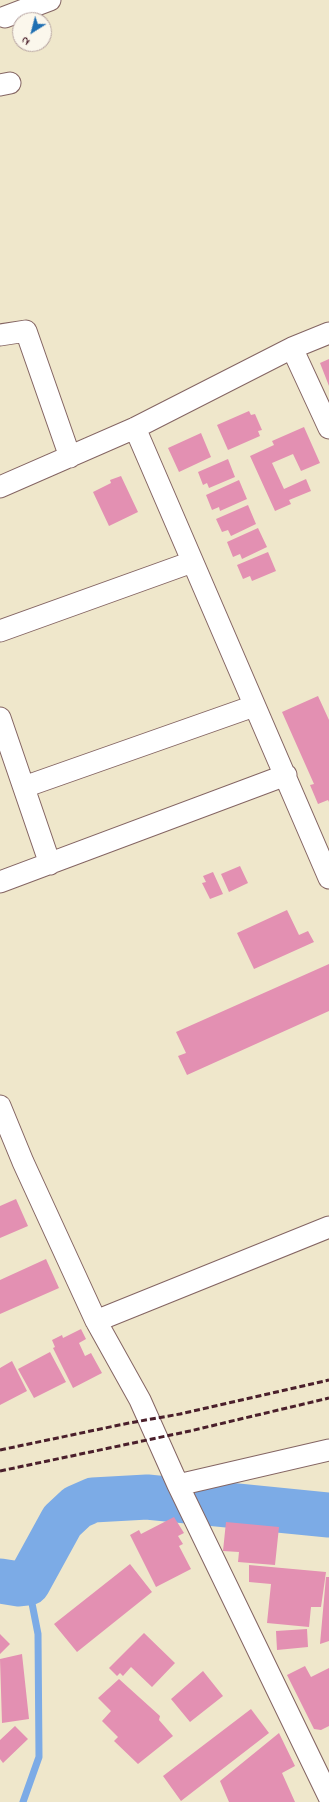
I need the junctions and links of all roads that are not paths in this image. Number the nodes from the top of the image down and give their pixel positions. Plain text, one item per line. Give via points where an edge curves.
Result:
1 (50, 0) edge
2 (5, 16) dead end
3 (329, 333) edge
4 (0, 335) edge
5 (292, 348) junction
6 (135, 428) junction
7 (329, 428) edge
8 (70, 457) junction
9 (0, 487) edge
10 (192, 562) junction
11 (0, 631) edge
12 (254, 706) junction
13 (0, 718) edge
14 (286, 775) junction
15 (24, 787) junction
16 (325, 855) edge
17 (50, 864) junction
18 (329, 878) edge
19 (0, 882) edge
20 (0, 1106) edge
21 (329, 1227) edge
22 (96, 1321) junction
23 (329, 1450) edge
24 (178, 1485) junction
25 (329, 1797) edge

1 - 2 street
3 - 5 street
4 - 8 street via 26,331
5 - 6 street
5 - 7 street
6 - 8 street
6 - 10 street
8 - 9 street
10 - 11 street
10 - 12 street
12 - 14 street
12 - 15 street
13 - 15 street
14 - 16 street
14 - 17 street
15 - 17 street
16 - 18 street
17 - 19 street
20 - 22 street
21 - 22 street
22 - 24 street via 140,1400
23 - 24 street
24 - 25 street

